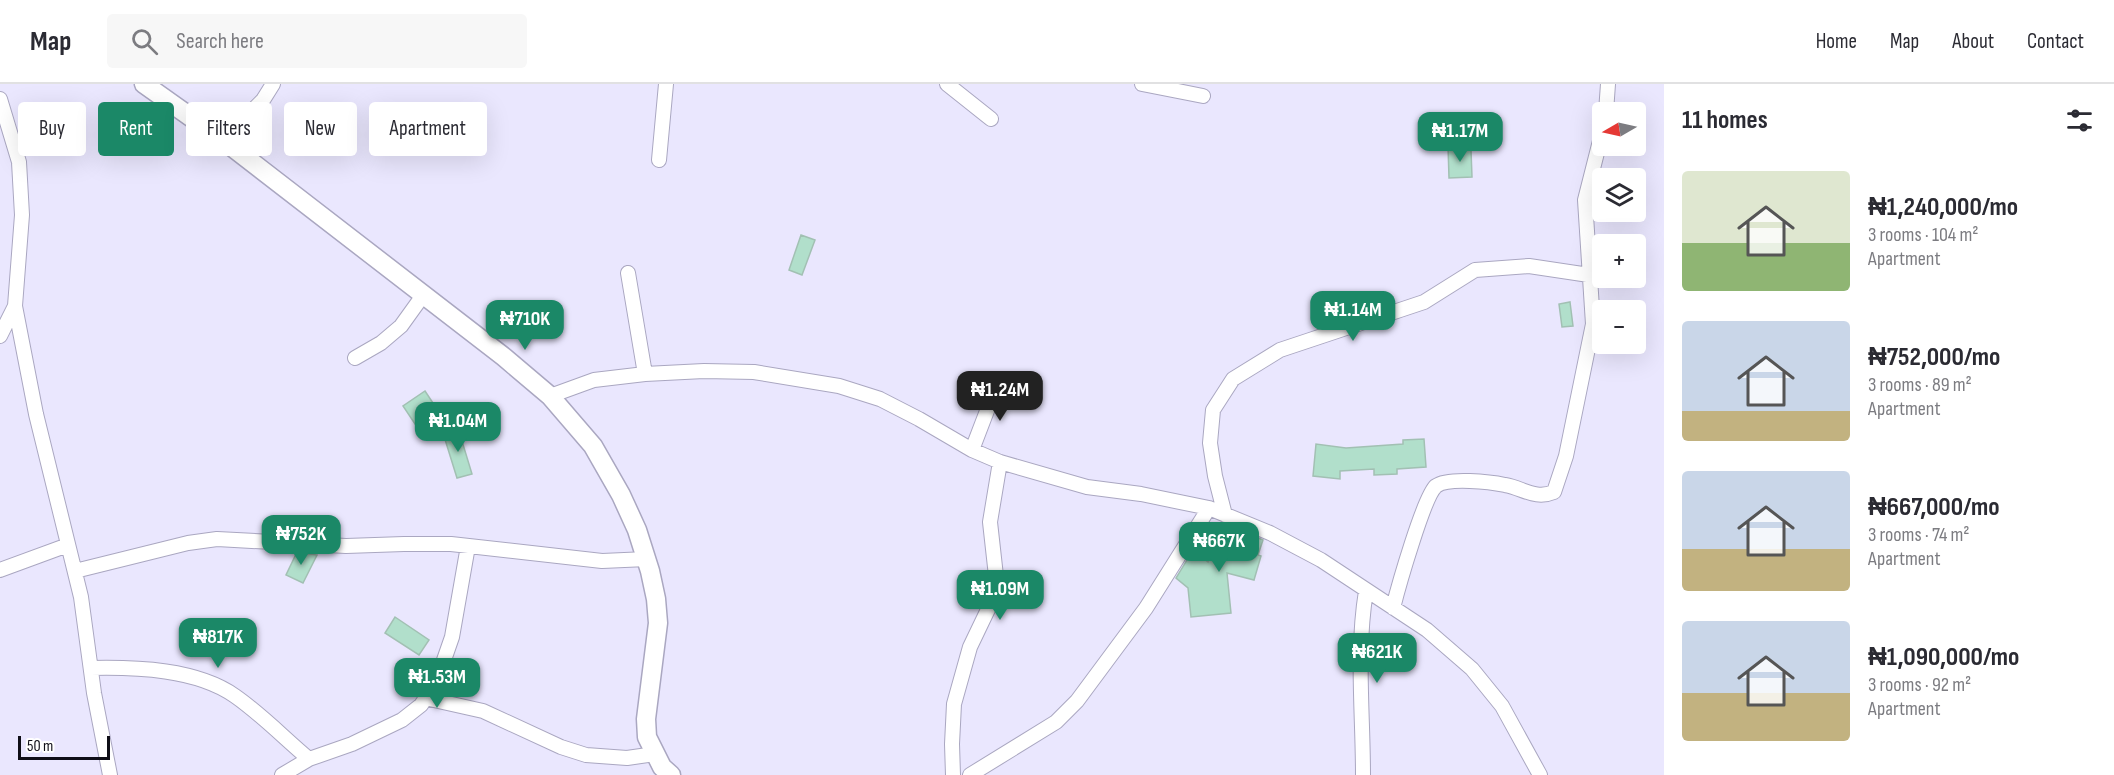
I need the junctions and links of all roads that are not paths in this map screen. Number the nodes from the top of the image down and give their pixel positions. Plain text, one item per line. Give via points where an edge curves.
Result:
1 (144, 84) edge
2 (273, 84) edge
3 (666, 84) edge
4 (947, 84) edge
5 (1142, 84) edge
6 (1608, 84) edge
7 (1203, 96) dead end
8 (0, 99) edge
9 (261, 102) edge
10 (1607, 102) edge
11 (186, 114) edge
12 (991, 119) dead end
13 (244, 156) edge
14 (1597, 156) edge
15 (659, 160) dead end
16 (628, 273) dead end
17 (1589, 274) junction
18 (424, 294) junction
19 (15, 306) junction
20 (0, 336) edge
21 (355, 358) dead end
22 (645, 374) junction
23 (998, 382) dead end
24 (550, 396) junction
25 (972, 450) junction
26 (1000, 462) junction
27 (1209, 508) junction
28 (1225, 515) junction
29 (68, 545) junction
30 (468, 546) junction
31 (647, 559) junction
32 (0, 570) edge
33 (75, 571) junction
34 (1366, 591) junction
35 (1393, 608) junction
36 (91, 668) junction
37 (425, 698) junction
38 (655, 754) junction
39 (309, 759) junction
40 (110, 775) edge
41 (282, 775) edge
42 (671, 775) edge
43 (954, 775) edge
44 (970, 775) edge
45 (1363, 775) edge
46 (1540, 775) edge

1 - 11 main road
2 - 9 street
3 - 15 street
4 - 12 street
5 - 7 street
6 - 10 street
8 - 19 street via 19,162 22,215
13 - 18 main road
14 - 17 street via 1586,200
16 - 22 street
17 - 28 street via 1529,266 1475,270 1424,302 1280,350 1233,379 1213,410 1210,443
17 - 35 street via 1593,324 1566,456 1554,492 1535,495 1508,485 1483,482 1448,482 1437,486 1410,549
18 - 21 street via 401,326
18 - 24 main road
19 - 20 street
19 - 29 street
22 - 24 street via 594,380
22 - 25 street via 753,372 839,386 880,399
23 - 25 street
24 - 31 main road via 593,446 621,495
25 - 26 street
26 - 27 street via 1087,487
26 - 43 street via 990,522 996,576 993,599 970,647 954,704
27 - 28 street
27 - 44 street via 1146,608 1077,701 1056,722
28 - 34 street via 1321,560
29 - 32 street
29 - 33 street
30 - 31 street via 602,561
30 - 33 street via 346,546 217,539
30 - 37 street via 452,637 435,683
31 - 38 main road via 658,623 646,719 647,737
33 - 36 street
34 - 35 street
34 - 45 street via 1360,659
35 - 46 street via 1427,630 1472,669 1502,706
36 - 39 street via 132,667 214,684 234,695
36 - 40 street
37 - 38 street via 483,711 586,755 627,758
37 - 39 street via 402,720
38 - 42 main road
39 - 41 street

